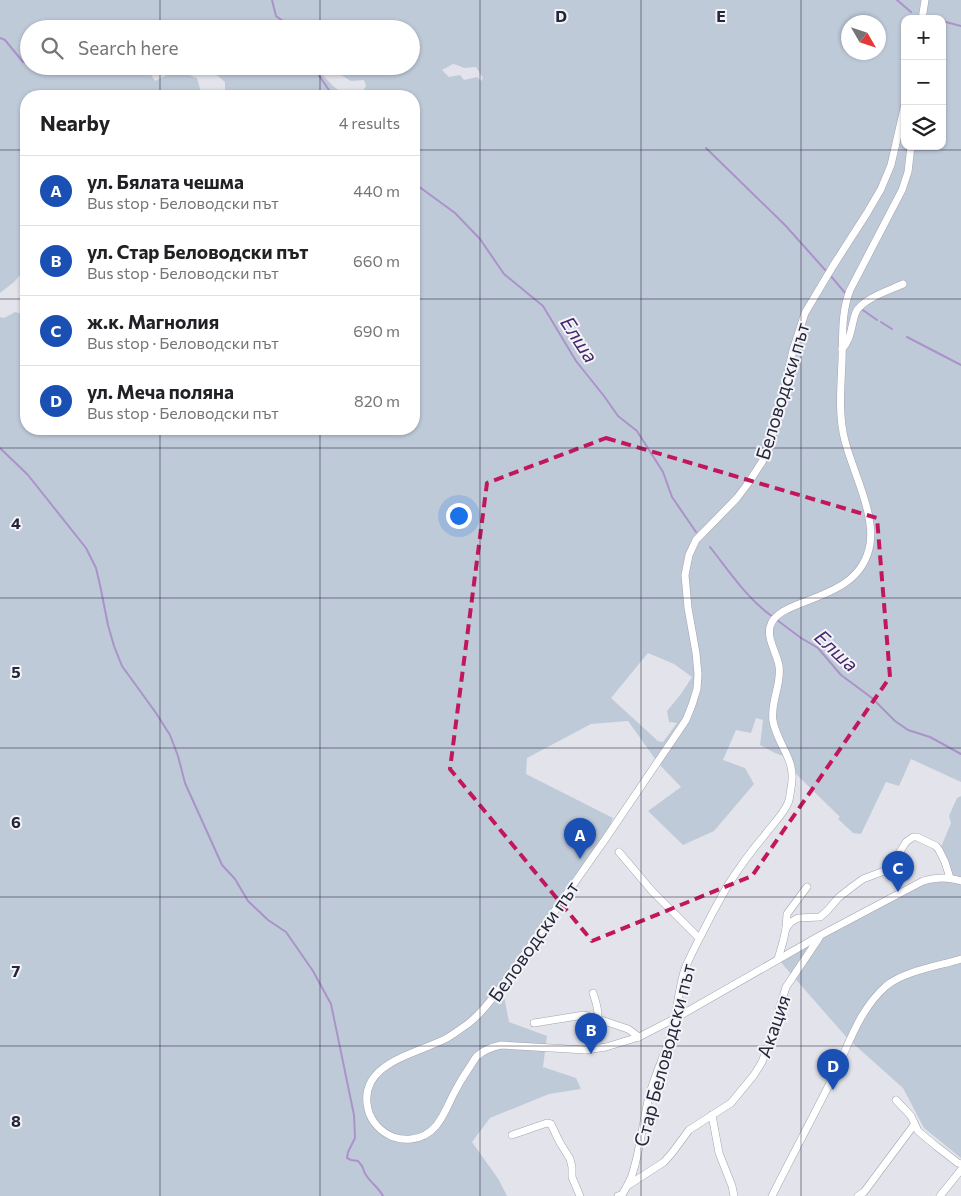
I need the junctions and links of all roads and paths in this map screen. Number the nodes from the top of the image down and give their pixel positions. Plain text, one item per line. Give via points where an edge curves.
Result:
1 (925, 0) edge
2 (923, 15) edge
3 (905, 105) edge
4 (911, 150) edge
5 (903, 284) dead end
6 (842, 349) junction
7 (619, 852) dead end
8 (950, 878) junction
9 (961, 881) edge
10 (807, 887) dead end
11 (786, 928) junction
12 (821, 935) junction
13 (699, 938) junction
14 (778, 959) junction
15 (961, 959) edge
16 (593, 993) dead end
17 (598, 1019) junction
18 (674, 1019) junction
19 (534, 1023) dead end
20 (639, 1037) junction
21 (896, 1100) dead end
22 (712, 1115) junction
23 (914, 1125) junction
24 (512, 1135) dead end
25 (961, 1164) edge
26 (961, 1170) edge
27 (627, 1186) junction
28 (580, 1196) edge
29 (618, 1196) edge
30 (734, 1196) edge
31 (772, 1196) edge
32 (858, 1196) edge
33 (940, 1196) edge

1 - 2 street
3 - 20 street, Беловодски път via 891,165 881,189 805,313 778,418 762,462 737,498 696,540 689,555 685,576 698,674 697,689 686,720 486,1006 470,1023 447,1038 397,1060 374,1076 367,1089 369,1113 384,1132 402,1140 415,1139 425,1135 442,1119 477,1056 490,1048 501,1045 586,1050
4 - 6 street, Стар Беловодски път via 902,190 846,300
5 - 6 street via 862,304
6 - 13 street, Стар Беловодски път via 840,391 844,438 866,506 871,537 869,548 862,565 848,582 794,606 774,619 770,626 780,673 773,717 792,768 788,804 727,886
7 - 13 street
8 - 9 street, Беловодски път
8 - 11 street via 936,846 913,837 906,842 891,866 852,887 820,917 798,918
8 - 12 street, Беловодски път via 923,881
10 - 11 street via 787,914
11 - 14 street
12 - 14 street, Беловодски път
12 - 22 street, Акация via 786,987 762,1062 731,1103
13 - 18 street, Стар Беловодски път via 682,978
14 - 18 street, Беловодски път
15 - 31 street via 906,975 888,985 868,1005
16 - 17 street
17 - 19 street via 584,1015
17 - 20 street via 628,1029
18 - 20 street, Беловодски път
18 - 27 street, Стар Беловодски път via 650,1092 633,1174
21 - 23 street via 911,1116
22 - 27 street, Акация via 689,1130 664,1162
22 - 30 street via 719,1153
23 - 25 street
23 - 32 street
24 - 28 street via 547,1122 552,1124 570,1159 572,1177
26 - 33 street
27 - 29 street, Стар Беловодски път

